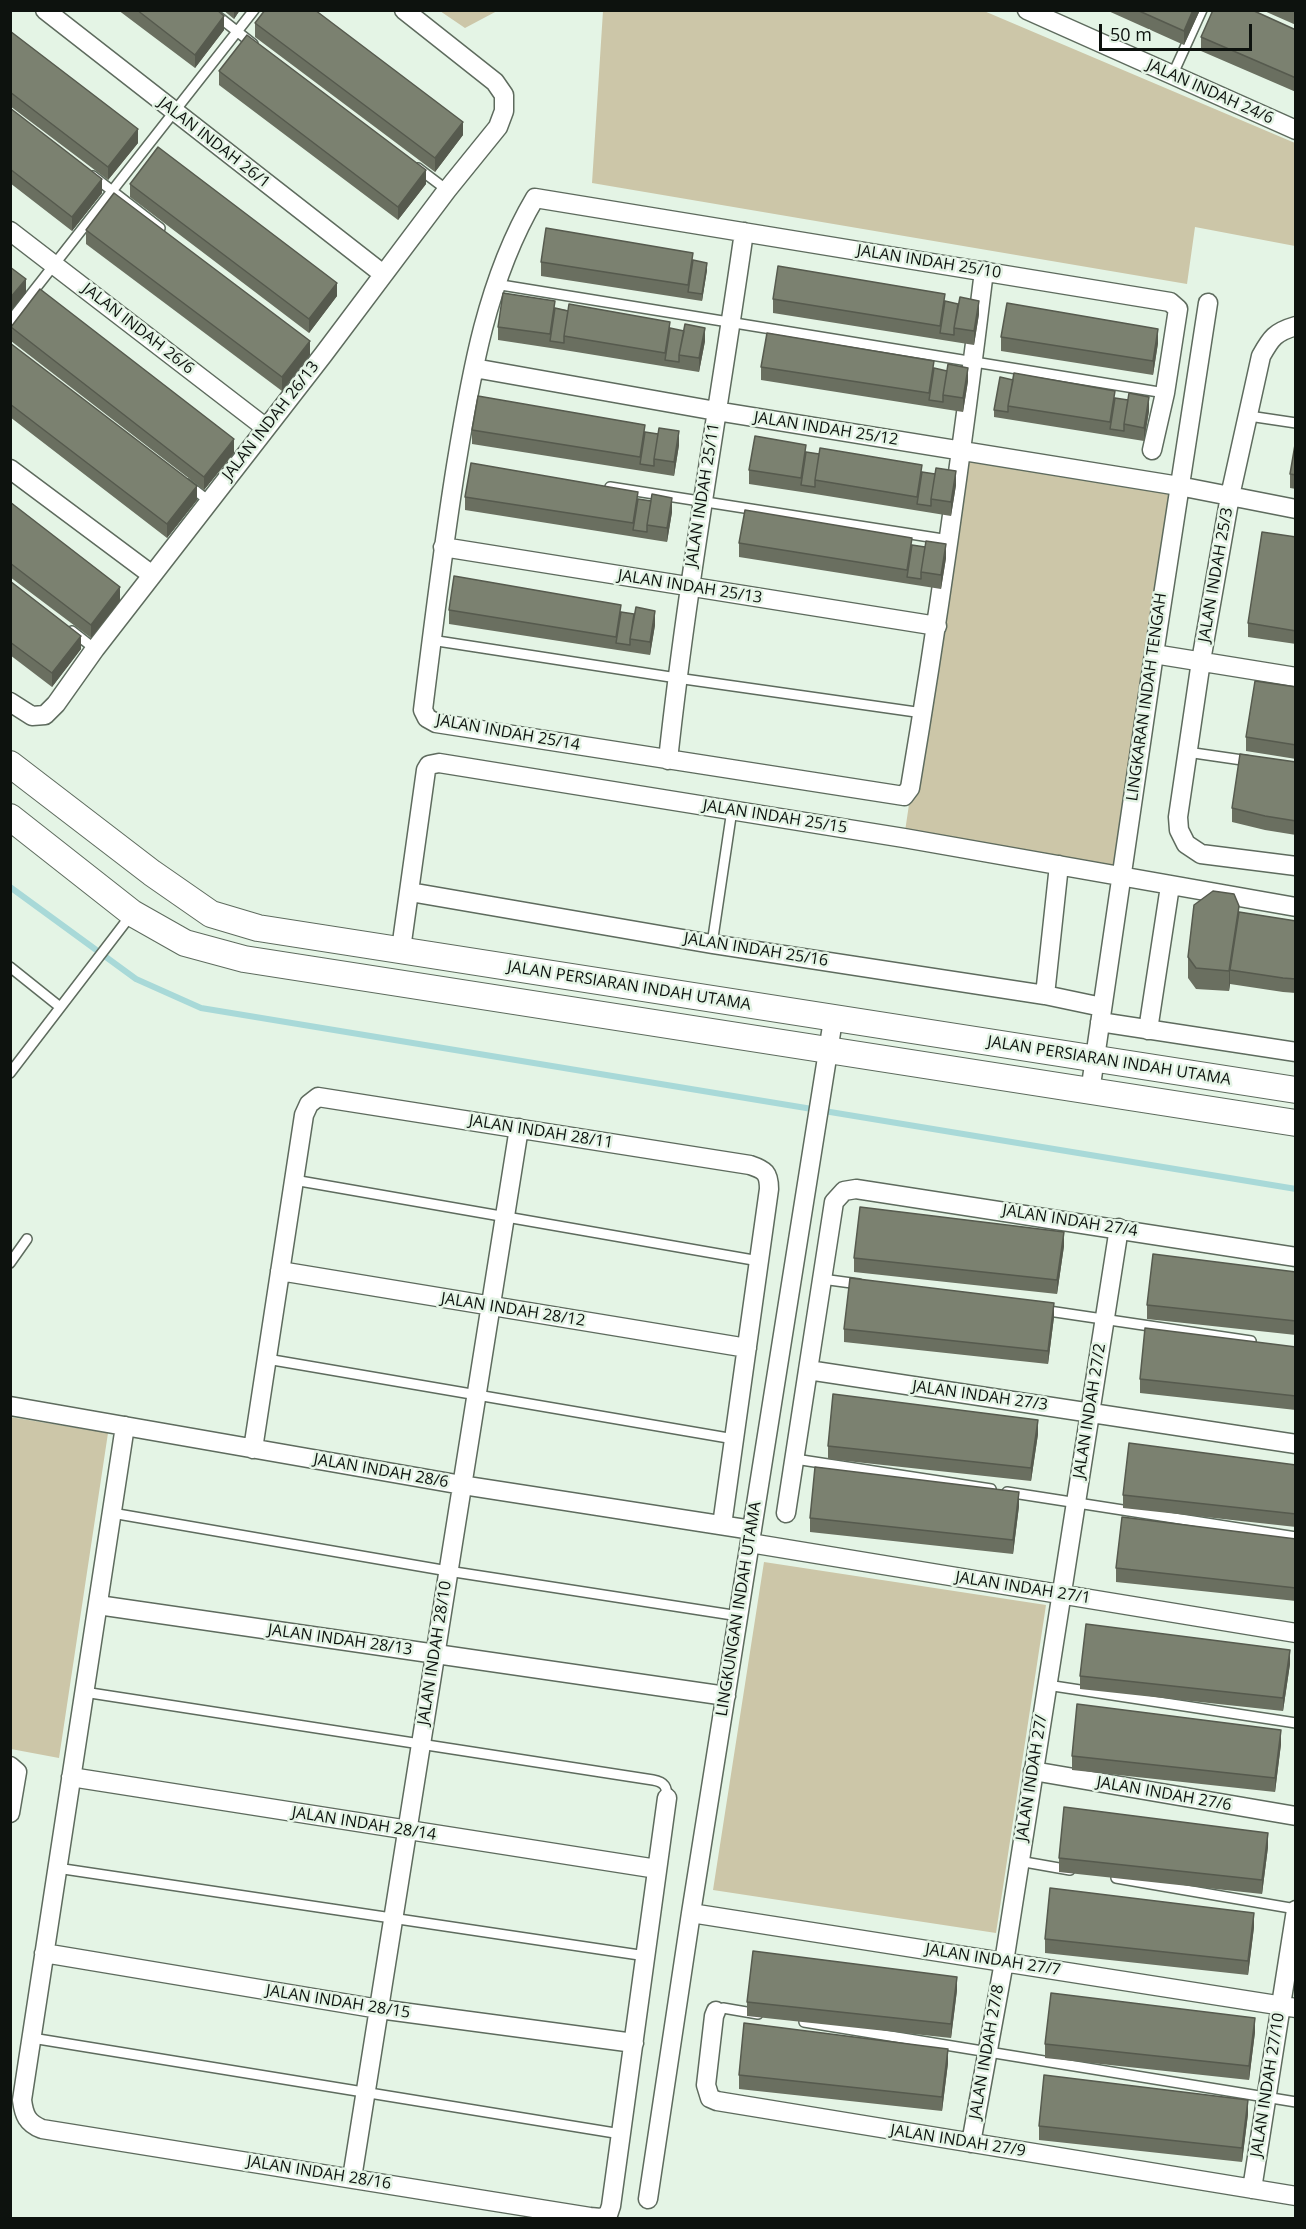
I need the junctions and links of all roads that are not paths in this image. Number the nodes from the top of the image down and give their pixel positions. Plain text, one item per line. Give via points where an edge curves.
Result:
1 (45, 10) edge
2 (210, 10) edge
3 (254, 10) edge
4 (404, 10) edge
5 (1027, 10) edge
6 (1202, 10) edge
7 (236, 32) junction
8 (265, 53) edge
9 (1172, 76) junction
10 (174, 112) junction
11 (1296, 130) edge
12 (409, 161) edge
13 (81, 166) edge
14 (447, 190) junction
15 (113, 191) junction
16 (535, 198) joint
17 (10, 231) edge
18 (744, 232) junction
19 (168, 234) edge
20 (55, 264) junction
21 (984, 271) junction
22 (383, 274) junction
23 (495, 285) junction
24 (1208, 303) dead end
25 (10, 321) edge
26 (731, 323) junction
27 (1288, 328) edge
28 (973, 362) junction
29 (474, 368) junction
30 (1166, 393) junction
31 (716, 411) junction
32 (1249, 416) junction
33 (1296, 423) edge
34 (266, 428) junction
35 (962, 450) junction
36 (1152, 450) dead end
37 (10, 469) edge
38 (180, 480) edge
39 (597, 485) edge
40 (1179, 486) junction
41 (1230, 496) junction
42 (209, 501) junction
43 (701, 503) junction
44 (1296, 509) edge
45 (949, 540) junction
46 (443, 547) junction
47 (152, 576) junction
48 (690, 587) junction
49 (937, 626) junction
50 (67, 627) edge
51 (431, 639) junction
52 (95, 649) junction
53 (1154, 654) junction
54 (1201, 661) junction
55 (1296, 677) edge
56 (677, 678) junction
57 (10, 702) edge
58 (923, 713) junction
59 (1187, 752) junction
60 (668, 760) junction
61 (1263, 763) edge
62 (10, 764) edge
63 (732, 810) junction
64 (10, 817) edge
65 (1059, 865) junction
66 (1296, 866) edge
67 (1121, 876) junction
68 (1170, 886) junction
69 (410, 892) junction
70 (1296, 907) edge
71 (132, 913) junction
72 (712, 944) junction
73 (401, 950) junction
74 (10, 967) edge
75 (1045, 994) junction
76 (60, 1007) junction
77 (1101, 1015) junction
78 (833, 1020) junction
79 (1148, 1030) junction
80 (828, 1051) junction
81 (1296, 1052) edge
82 (1095, 1059) junction
83 (10, 1073) edge
84 (1296, 1090) edge
85 (1090, 1092) junction
86 (1296, 1123) edge
87 (519, 1128) junction
88 (294, 1179) junction
89 (505, 1215) junction
90 (1119, 1228) junction
91 (27, 1239) dead end
92 (1296, 1257) edge
93 (759, 1261) junction
94 (10, 1263) edge
95 (280, 1271) junction
96 (822, 1279) junction
97 (870, 1286) edge
98 (490, 1306) junction
99 (1034, 1309) edge
100 (1104, 1319) junction
101 (1262, 1343) edge
102 (747, 1348) junction
103 (267, 1359) junction
104 (808, 1370) junction
105 (476, 1396) junction
106 (10, 1406) edge
107 (1090, 1412) junction
108 (125, 1426) junction
109 (734, 1439) junction
110 (1296, 1444) edge
111 (253, 1449) junction
112 (795, 1459) junction
113 (462, 1485) junction
114 (1076, 1502) junction
115 (112, 1512) junction
116 (786, 1513) dead end
117 (722, 1525) junction
118 (751, 1537) junction
119 (1296, 1537) edge
120 (448, 1571) junction
121 (1061, 1594) junction
122 (98, 1605) junction
123 (739, 1616) junction
124 (1296, 1633) edge
125 (435, 1654) junction
126 (1047, 1685) junction
127 (84, 1692) junction
128 (726, 1696) junction
129 (1296, 1724) edge
130 (421, 1743) junction
131 (11, 1766) edge
132 (1033, 1771) junction
133 (71, 1777) junction
134 (667, 1798) joint
135 (10, 1813) edge
136 (1296, 1816) edge
137 (407, 1832) junction
138 (1019, 1861) junction
139 (57, 1868) junction
140 (657, 1869) junction
141 (1077, 1871) edge
142 (1111, 1877) dead end
143 (1296, 1910) edge
144 (691, 1913) junction
145 (393, 1919) junction
146 (45, 1953) junction
147 (646, 1956) junction
148 (1004, 1962) junction
149 (1288, 2007) edge
150 (379, 2009) junction
151 (716, 2011) joint
152 (768, 2016) edge
153 (791, 2020) dead end
154 (32, 2038) junction
155 (634, 2043) junction
156 (987, 2052) junction
157 (365, 2094) junction
158 (1266, 2097) junction
159 (1296, 2102) edge
160 (621, 2134) junction
161 (972, 2143) junction
162 (352, 2178) junction
163 (1252, 2189) junction
164 (1296, 2196) edge
165 (648, 2199) dead end

1 - 10 street, JALAN INDAH 26/1
2 - 7 lane
3 - 7 lane
4 - 14 street, JALAN INDAH 26/13 via 495,82 504,95 498,127
5 - 9 street, JALAN INDAH 24/6
6 - 9 lane
7 - 8 lane
7 - 10 lane
9 - 11 street, JALAN INDAH 24/6
10 - 15 lane
10 - 22 street, JALAN INDAH 26/1
12 - 14 lane
13 - 15 lane
14 - 22 street, JALAN INDAH 26/13
15 - 19 lane
15 - 20 lane
16 - 18 street, JALAN INDAH 25/10
16 - 23 street, JALAN INDAH 25/14 via 518,227
17 - 20 street, JALAN INDAH 26/6
18 - 21 street, JALAN INDAH 25/10
18 - 26 street, JALAN INDAH 25/11
20 - 25 lane
20 - 34 street, JALAN INDAH 26/6
21 - 28 street
21 - 30 street, JALAN INDAH 25/10 via 1170,302 1178,309
22 - 34 street, JALAN INDAH 26/13 via 319,351
23 - 26 lane
23 - 29 street, JALAN INDAH 25/14
24 - 40 street, LINGKARAN INDAH TENGAH
26 - 28 lane
26 - 31 street, JALAN INDAH 25/11
27 - 32 street, JALAN INDAH 25/3 via 1272,337 1261,356
28 - 30 lane
28 - 35 street
29 - 31 street, JALAN INDAH 25/12
29 - 46 street, JALAN INDAH 25/14 via 463,462
30 - 36 street, JALAN INDAH 25/10
31 - 35 street, JALAN INDAH 25/12
31 - 43 street, JALAN INDAH 25/11
32 - 33 lane
32 - 41 street, JALAN INDAH 25/3
34 - 42 street, JALAN INDAH 26/13
35 - 40 street, JALAN INDAH 25/12
35 - 45 street
37 - 47 street
38 - 42 lane
39 - 43 lane
40 - 41 street, JALAN INDAH 25/12
40 - 53 street, LINGKARAN INDAH TENGAH
41 - 44 street, JALAN INDAH 25/12
41 - 54 street, JALAN INDAH 25/3
42 - 47 street, JALAN INDAH 26/13
43 - 45 lane
43 - 48 street, JALAN INDAH 25/11
45 - 49 street
46 - 48 street, JALAN INDAH 25/13
46 - 51 street, JALAN INDAH 25/14
47 - 52 street, JALAN INDAH 26/13
48 - 49 street, JALAN INDAH 25/13
48 - 56 street, JALAN INDAH 25/11
49 - 58 street
50 - 52 lane
51 - 56 lane
51 - 60 street, JALAN INDAH 25/14 via 423,710 436,723
52 - 57 street, JALAN INDAH 26/13 via 45,715 32,716
53 - 54 street
53 - 67 street, LINGKARAN INDAH TENGAH
54 - 55 street
54 - 59 street, JALAN INDAH 25/3
56 - 58 lane
56 - 60 street, JALAN INDAH 25/11
58 - 60 street, JALAN INDAH 25/14 via 910,788 904,796
59 - 61 lane
59 - 66 street, JALAN INDAH 25/3 via 1178,817 1186,844 1201,854
62 - 73 main road, JALAN PERSIARAN INDAH UTAMA via 211,914 258,928
63 - 65 street, JALAN INDAH 25/15
63 - 69 street, JALAN INDAH 25/15 via 439,763 429,765
63 - 72 lane
64 - 71 main road, JALAN PERSIARAN INDAH UTAMA
65 - 67 street, JALAN INDAH 25/15
65 - 75 street
67 - 68 street, JALAN INDAH 25/15
67 - 77 street, LINGKARAN INDAH TENGAH
68 - 70 street, JALAN INDAH 25/15
68 - 79 street
69 - 72 street, JALAN INDAH 25/16
69 - 73 street
71 - 76 lane
71 - 80 main road, JALAN PERSIARAN INDAH UTAMA via 185,943 244,959
72 - 75 street, JALAN INDAH 25/16
73 - 78 main road, JALAN PERSIARAN INDAH UTAMA
74 - 76 lane
75 - 77 street, JALAN INDAH 25/16
76 - 83 lane
77 - 79 street, JALAN INDAH 25/16
77 - 82 street, LINGKARAN INDAH TENGAH
78 - 80 street, LINGKUNGAN INDAH UTAMA
78 - 82 main road, JALAN PERSIARAN INDAH UTAMA
79 - 81 street, JALAN INDAH 25/16
80 - 85 main road, JALAN PERSIARAN INDAH UTAMA
80 - 118 street, LINGKUNGAN INDAH UTAMA
82 - 84 main road, JALAN PERSIARAN INDAH UTAMA
82 - 85 street, LINGKARAN INDAH TENGAH
85 - 86 main road, JALAN PERSIARAN INDAH UTAMA
87 - 88 street, JALAN INDAH 28/11 via 318,1096 304,1115
87 - 89 street, JALAN INDAH 28/10
87 - 93 street, JALAN INDAH 28/11 via 764,1170 769,1177 769,1189
88 - 89 lane
88 - 95 street
89 - 93 lane
89 - 98 street, JALAN INDAH 28/10
90 - 92 street, JALAN INDAH 27/4
90 - 96 street, JALAN INDAH 27/4 via 856,1189 844,1191 834,1202
90 - 100 street, JALAN INDAH 27/2
91 - 94 lane
93 - 102 street
95 - 98 street, JALAN INDAH 28/12
95 - 103 street
96 - 97 lane
96 - 104 street
98 - 102 street, JALAN INDAH 28/12
98 - 105 street, JALAN INDAH 28/10
99 - 100 lane
100 - 101 lane
100 - 107 street, JALAN INDAH 27/2
102 - 109 street
103 - 105 lane
103 - 111 street
104 - 107 street, JALAN INDAH 27/3
104 - 112 street
105 - 109 lane
105 - 113 street, JALAN INDAH 28/10
106 - 108 street, JALAN INDAH 28/6
107 - 110 street, JALAN INDAH 27/3
107 - 114 street, JALAN INDAH 27/2
108 - 111 street, JALAN INDAH 28/6
108 - 115 street
109 - 117 street
111 - 113 street, JALAN INDAH 28/6
112 - 114 lane
112 - 116 street
113 - 117 street, JALAN INDAH 28/6
113 - 120 street, JALAN INDAH 28/10
114 - 119 lane
114 - 121 street, JALAN INDAH 27/2
115 - 120 lane
115 - 122 street
117 - 118 street, JALAN INDAH 28/6
118 - 121 street, JALAN INDAH 27/1
118 - 123 street, LINGKUNGAN INDAH UTAMA
120 - 123 lane
120 - 125 street, JALAN INDAH 28/10
121 - 124 street, JALAN INDAH 27/1
121 - 126 street, JALAN INDAH 27/
122 - 125 street, JALAN INDAH 28/13
122 - 127 street
123 - 128 street, LINGKUNGAN INDAH UTAMA
125 - 128 street, JALAN INDAH 28/13
125 - 130 street, JALAN INDAH 28/10
126 - 129 lane
126 - 132 street, JALAN INDAH 27/
127 - 130 lane
127 - 133 street
128 - 144 street, LINGKUNGAN INDAH UTAMA
130 - 134 lane via 662,1782
130 - 137 street, JALAN INDAH 28/10
131 - 135 street via 16,1772
132 - 136 street, JALAN INDAH 27/6
132 - 138 street, JALAN INDAH 27/
133 - 137 street, JALAN INDAH 28/14
133 - 139 street
134 - 140 street
137 - 140 street, JALAN INDAH 28/14
137 - 145 street, JALAN INDAH 28/10
138 - 141 lane
138 - 148 street, JALAN INDAH 27/
139 - 145 lane
139 - 146 street
140 - 147 street
142 - 143 lane
143 - 149 street, JALAN INDAH 27/10
144 - 148 street, JALAN INDAH 27/7
144 - 165 street, LINGKUNGAN INDAH UTAMA
145 - 147 lane
145 - 150 street, JALAN INDAH 28/10
146 - 150 street, JALAN INDAH 28/15
146 - 154 street
147 - 155 street
148 - 149 street, JALAN INDAH 27/7
148 - 156 street, JALAN INDAH 27/8
149 - 158 street, JALAN INDAH 27/10
150 - 155 street, JALAN INDAH 28/15
150 - 157 street, JALAN INDAH 28/10
151 - 152 lane via 723,2008
151 - 161 street, JALAN INDAH 27/9 via 706,2085 710,2098
153 - 156 lane
154 - 157 lane
154 - 162 street, JALAN INDAH 28/16 via 22,2100 30,2124
155 - 160 street
156 - 158 lane
156 - 161 street, JALAN INDAH 27/8
157 - 160 lane
157 - 162 street, JALAN INDAH 28/10
158 - 159 lane
158 - 163 street, JALAN INDAH 27/10
160 - 162 street, JALAN INDAH 28/16 via 611,2206 608,2215 601,2218
161 - 163 street, JALAN INDAH 27/9
163 - 164 street, JALAN INDAH 27/9

